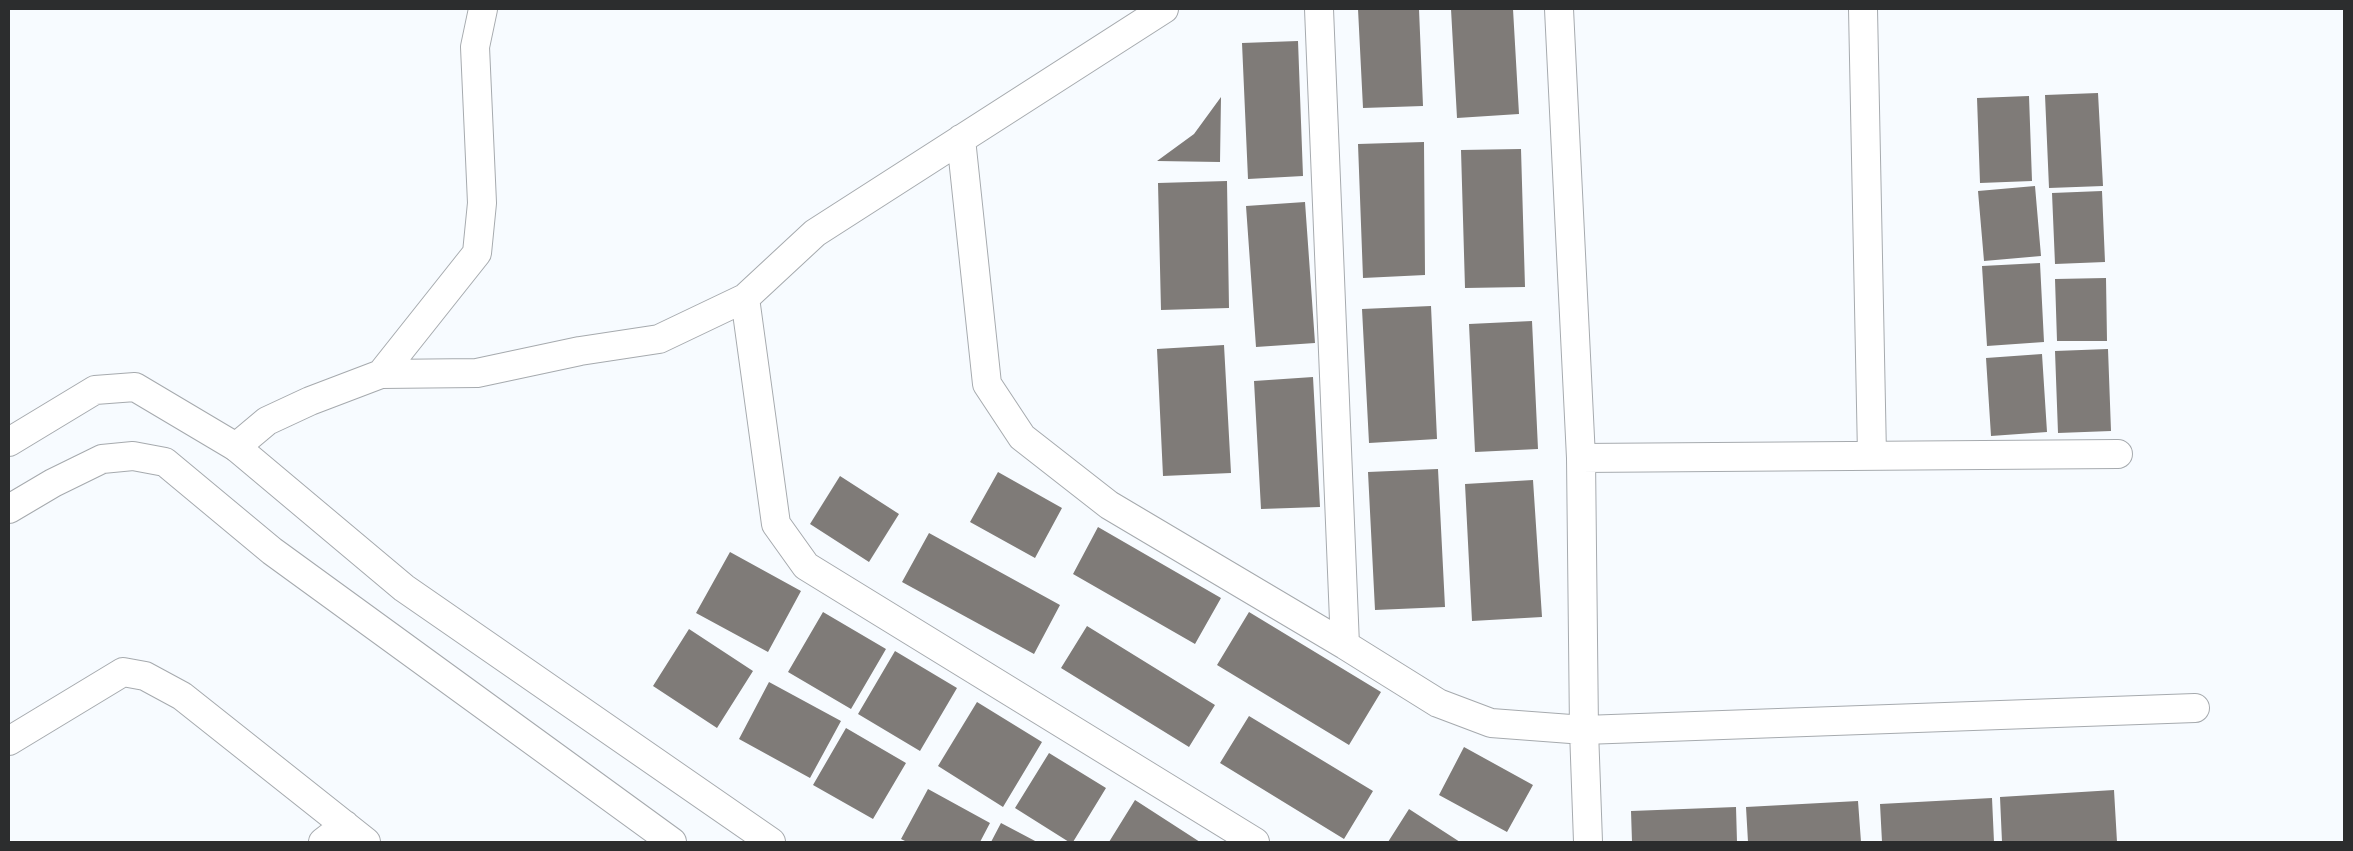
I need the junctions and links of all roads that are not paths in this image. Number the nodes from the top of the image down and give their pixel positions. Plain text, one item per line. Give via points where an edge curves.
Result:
1 (483, 9) edge
2 (1164, 9) edge
3 (1319, 9) edge
4 (1559, 9) edge
5 (1863, 9) edge
6 (961, 139) junction
7 (745, 298) junction
8 (381, 374) junction
9 (9, 442) edge
10 (236, 447) junction
11 (2118, 454) dead end
12 (1872, 455) junction
13 (1581, 458) junction
14 (9, 509) edge
15 (1345, 645) junction
16 (2195, 708) dead end
17 (1584, 730) junction
18 (9, 741) edge
19 (345, 825) junction
20 (323, 842) edge
21 (366, 842) edge
22 (672, 842) edge
23 (771, 842) edge
24 (1254, 842) edge
25 (1588, 842) edge

1 - 8 street via 475,47 482,203 477,253
2 - 6 street
3 - 15 street
4 - 13 street
5 - 12 street
6 - 7 street via 815,233
6 - 15 street via 987,384 1022,437 1109,505
7 - 8 street via 659,339 580,351 477,373
7 - 24 street via 776,524 806,566
8 - 10 street via 267,421
9 - 10 street via 95,390 135,387
10 - 23 street via 404,588
11 - 12 street
12 - 13 street
13 - 17 street
14 - 22 street via 102,459 133,456 166,462 272,551
15 - 17 street via 1438,703 1491,723
16 - 17 street
17 - 25 street
18 - 19 street via 123,672 145,676 182,696
19 - 20 street
19 - 21 street

